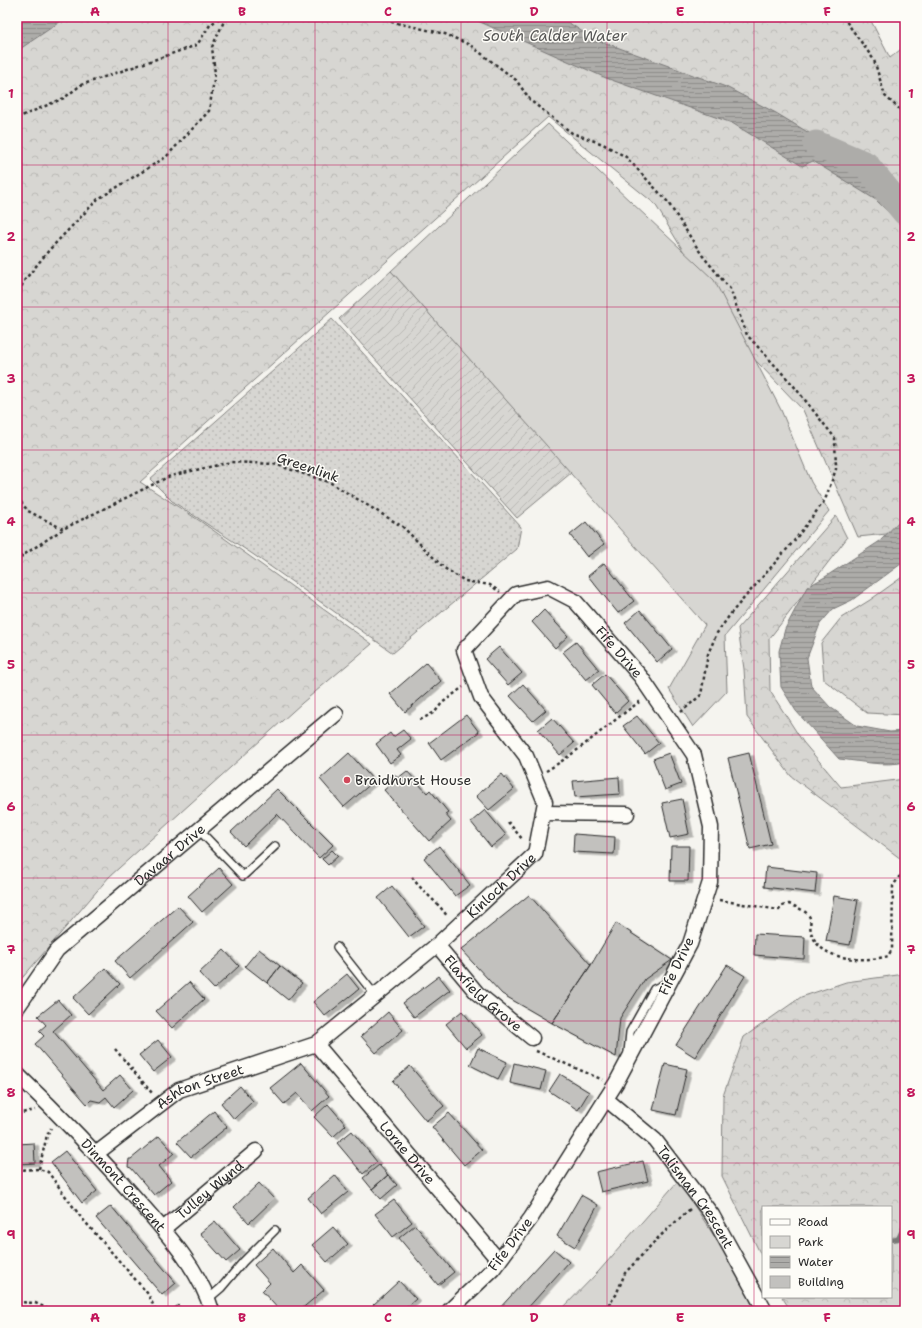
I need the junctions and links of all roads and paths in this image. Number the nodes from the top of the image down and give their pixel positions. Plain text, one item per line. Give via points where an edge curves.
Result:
1 (221, 17) edge
2 (226, 17) edge
3 (386, 17) edge
4 (842, 17) edge
5 (905, 114) edge
6 (17, 118) edge
7 (17, 304) edge
8 (17, 497) edge
9 (63, 529) junction
10 (17, 563) edge
11 (510, 600) junction
12 (575, 601) joint
13 (474, 678) junction
14 (652, 693) junction
15 (336, 714) dead end
16 (420, 720) dead end
17 (671, 721) junction
18 (535, 778) junction
19 (543, 813) junction
20 (627, 814) dead end
21 (508, 822) dead end
22 (199, 830) junction
23 (275, 846) dead end
24 (535, 854) junction
25 (905, 873) edge
26 (412, 877) dead end
27 (705, 897) junction
28 (455, 928) junction
29 (437, 945) junction
30 (337, 947) dead end
31 (375, 995) junction
32 (17, 1008) edge
33 (532, 1038) joint
34 (316, 1044) junction
35 (115, 1049) dead end
36 (17, 1074) edge
37 (614, 1086) junction
38 (606, 1099) junction
39 (161, 1103) junction
40 (58, 1113) junction
41 (256, 1151) dead end
42 (97, 1153) junction
43 (39, 1169) junction
44 (17, 1170) edge
45 (700, 1200) junction
46 (163, 1229) junction
47 (275, 1230) dead end
48 (499, 1261) junction
49 (613, 1299) junction
50 (17, 1302) edge
51 (210, 1305) edge
52 (43, 1306) junction
53 (41, 1311) edge
54 (53, 1311) edge
55 (156, 1311) edge
56 (449, 1311) edge
57 (604, 1311) edge
58 (608, 1311) edge
59 (765, 1311) edge

1 - 6 path via 210,25 197,45 81,85 64,98
2 - 7 path via 212,47 215,74 209,111 166,157 98,199 50,249 23,282
3 - 17 path via 392,22 445,34 470,45 516,80 532,101 572,133 603,144 626,157 667,201 702,255 730,289 747,335 793,385 835,438 836,469 825,500 794,541 732,612 708,654 701,695
4 - 5 path via 874,60 885,96
8 - 9 path via 28,511
9 - 10 path, Greenlink via 22,556
9 - 11 path, Greenlink via 170,476 231,462 274,464 331,483 403,527 454,575 465,581 490,585
11 - 12 street, Kinloch Drive via 516,594 548,587
11 - 13 street, Kinloch Drive via 464,650
12 - 14 street, Fife Drive
13 - 16 path via 442,703 435,712
13 - 18 street, Kinloch Drive via 481,697 526,756
14 - 17 street, Fife Drive
14 - 18 path via 607,725 566,759
15 - 22 street, Davaar Drive
17 - 27 street, Fife Drive via 694,755 711,826 710,882
18 - 19 street, Kinloch Drive via 545,802
19 - 20 street
19 - 24 street, Kinloch Drive
21 - 24 path
22 - 23 lane via 243,876
22 - 32 street, Davaar Drive via 57,950
24 - 28 street, Kinloch Drive
25 - 27 path via 893,886 892,948 888,956 878,959 848,958 820,947 815,942 809,914 789,904 779,910
26 - 28 path via 420,889 441,907
27 - 37 street, Fife Drive via 690,944
28 - 29 street, Kinloch Drive
29 - 31 street, Kinloch Drive
29 - 33 street, Flaxfield Grove via 477,993
30 - 31 lane
31 - 34 street, Kinloch Drive
33 - 37 path via 533,1050
34 - 39 street, Ashton Street via 179,1090
34 - 48 street, Lorne Drive
35 - 39 path
36 - 40 street, Dinmont Crescent
37 - 38 street, Fife Drive
38 - 45 street, Talisman Crescent via 655,1140
38 - 48 street, Fife Drive via 530,1218
39 - 42 street, Ashton Street
40 - 42 street, Dinmont Crescent
40 - 43 path via 47,1135
41 - 46 street, Tulley Wynd
42 - 46 street, Dinmont Crescent
43 - 44 path
43 - 55 path via 48,1172 80,1216 148,1294
45 - 49 path via 658,1238 625,1273
45 - 59 street, Talisman Crescent via 712,1215
46 - 51 street, Dinmont Crescent via 196,1274
47 - 51 lane via 243,1262
48 - 56 street, Fife Drive
49 - 57 path
49 - 58 path
50 - 52 path
52 - 53 path
52 - 54 path

